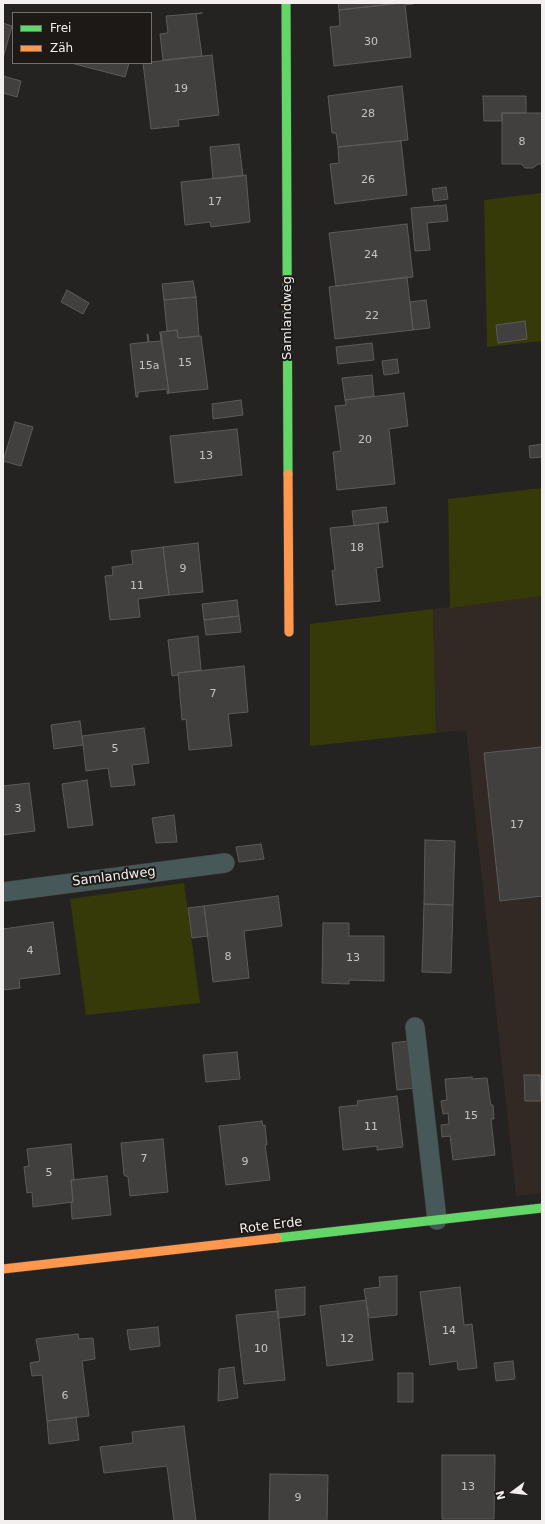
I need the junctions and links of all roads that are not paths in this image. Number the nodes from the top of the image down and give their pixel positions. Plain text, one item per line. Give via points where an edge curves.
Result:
1 (286, 3) edge
2 (289, 632) dead end
3 (225, 863) dead end
4 (3, 892) edge
5 (415, 1026) dead end
6 (542, 1208) edge
7 (437, 1220) junction
8 (3, 1270) edge

1 - 2 street, Samlandweg
3 - 4 lane, Samlandweg
5 - 7 lane
6 - 7 street, Rote Erde
7 - 8 street, Rote Erde

